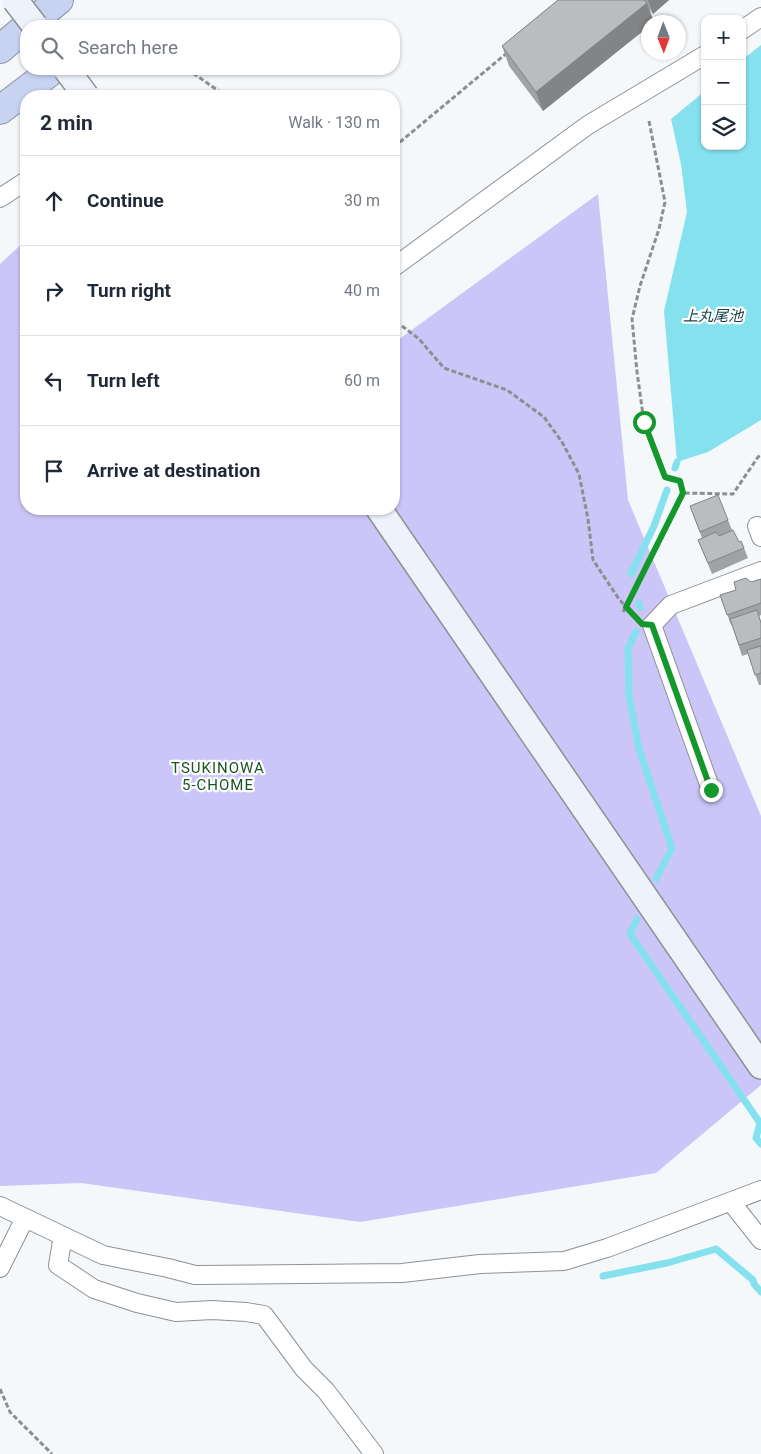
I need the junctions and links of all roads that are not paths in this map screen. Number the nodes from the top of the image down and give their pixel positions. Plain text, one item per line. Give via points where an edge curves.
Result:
1 (15, 0) edge
2 (59, 0) edge
3 (761, 17) edge
4 (30, 20) edge
5 (35, 20) edge
6 (746, 27) edge
7 (20, 33) edge
8 (0, 49) edge
9 (701, 56) edge
10 (46, 75) edge
11 (70, 75) edge
12 (26, 90) edge
13 (82, 90) edge
14 (20, 95) edge
15 (0, 110) edge
16 (20, 185) edge
17 (0, 198) edge
18 (400, 263) edge
19 (383, 515) edge
20 (761, 571) edge
21 (711, 790) dead end
22 (761, 1066) edge
23 (761, 1190) edge
24 (730, 1202) junction
25 (0, 1206) edge
26 (24, 1218) junction
27 (63, 1236) junction
28 (761, 1240) edge
29 (0, 1268) edge
30 (374, 1454) edge

1 - 4 street, bridge
2 - 5 highway
3 - 6 street
7 - 8 highway
9 - 18 street via 588,124
10 - 12 highway
11 - 13 street, bridge
14 - 15 highway
16 - 17 street
19 - 22 street
20 - 21 street via 671,606 652,625
23 - 24 street
24 - 27 street via 564,1261 480,1264 402,1273 195,1275 104,1255
24 - 28 street
25 - 26 street
26 - 27 street
26 - 29 street
27 - 30 street via 58,1265 94,1289 176,1312 212,1310 264,1314 304,1369 326,1391

